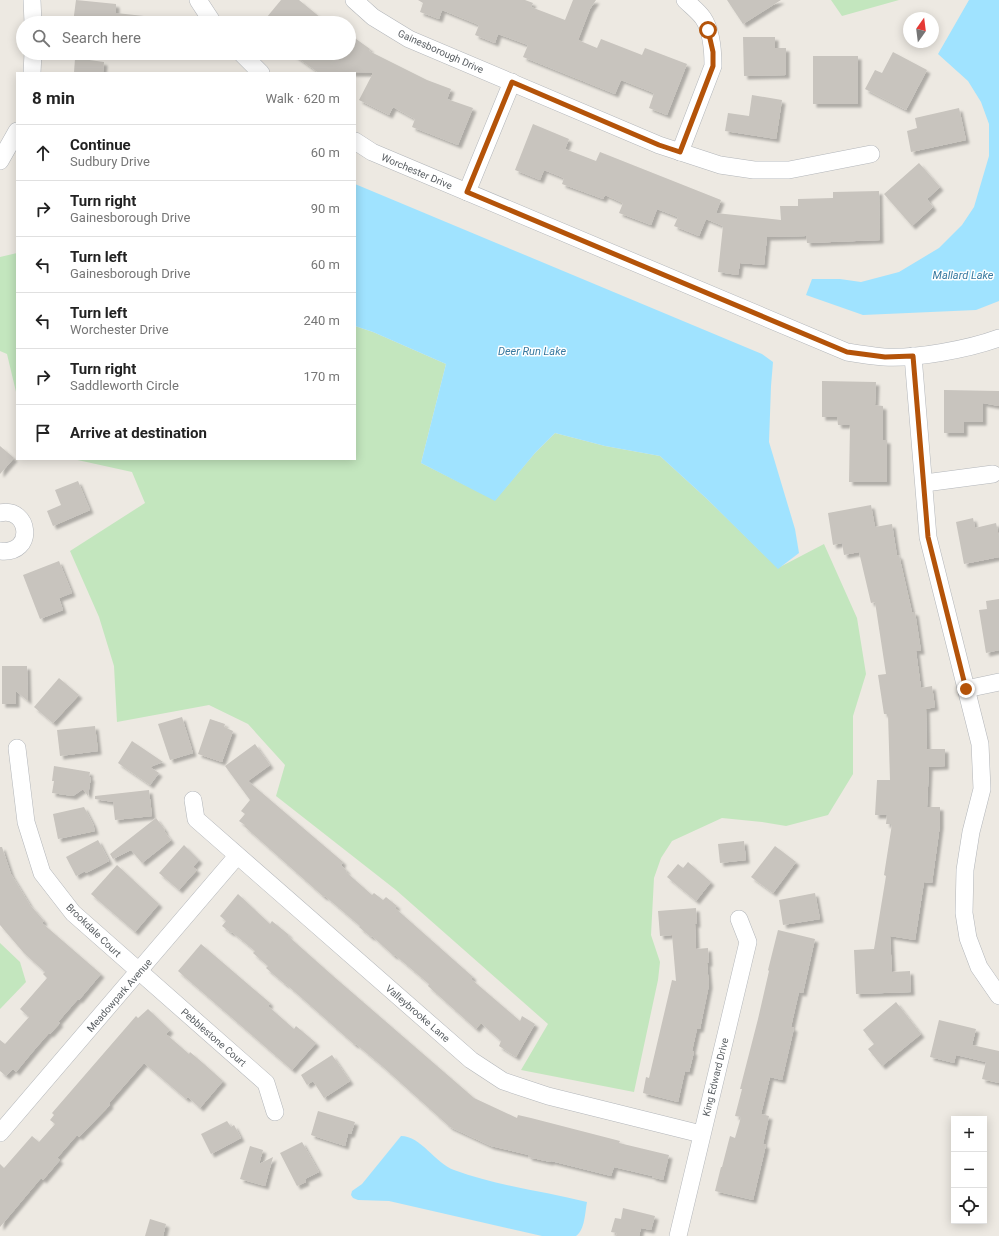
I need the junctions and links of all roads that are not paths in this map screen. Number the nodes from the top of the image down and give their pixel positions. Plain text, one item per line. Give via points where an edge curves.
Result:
1 (32, 0) edge
2 (198, 0) edge
3 (354, 0) edge
4 (685, 0) edge
5 (32, 16) edge
6 (208, 16) edge
7 (33, 60) edge
8 (248, 60) edge
9 (32, 72) edge
10 (260, 72) edge
11 (512, 82) junction
12 (16, 133) edge
13 (356, 142) edge
14 (680, 152) junction
15 (871, 154) dead end
16 (0, 161) edge
17 (467, 192) junction
18 (999, 338) edge
19 (913, 356) junction
20 (994, 474) dead end
21 (925, 483) junction
22 (0, 513) edge
23 (0, 551) edge
24 (999, 682) edge
25 (966, 689) junction
26 (17, 748) dead end
27 (193, 800) dead end
28 (238, 856) junction
29 (738, 919) dead end
30 (139, 972) junction
31 (999, 996) edge
32 (275, 1112) dead end
33 (0, 1133) edge
34 (701, 1134) junction
35 (678, 1236) edge

1 - 5 street
2 - 6 street
3 - 11 street, Gainesborough Drive via 373,17 409,39
4 - 14 street via 703,18 713,52 713,66
7 - 9 street
8 - 10 street
11 - 14 street, Gainesborough Drive
11 - 17 street
12 - 16 street
13 - 17 street, Worchester Drive via 372,152
14 - 15 street, Gainesborough Drive via 720,165 754,170 789,170
17 - 19 street, Worchester Drive via 847,352 885,357
18 - 19 street, Worchester Drive via 953,350
19 - 21 street
20 - 21 street
21 - 25 street via 928,537
22 - 23 street via 12,514 25,526 23,541 15,549 8,552
24 - 25 street
25 - 31 street via 980,744 982,789 965,870 964,913 968,938 979,967
26 - 30 street, Brookdale Court via 26,822 42,873 73,912
27 - 28 street, Valleybrooke Lane via 196,819
28 - 30 street, Meadowpark Avenue
28 - 34 street, Valleybrooke Lane via 471,1060 503,1081 548,1096
29 - 34 street, King Edward Drive via 748,942
30 - 32 street, Pebblestone Court via 266,1083
30 - 33 street, Meadowpark Avenue
34 - 35 street, King Edward Drive

